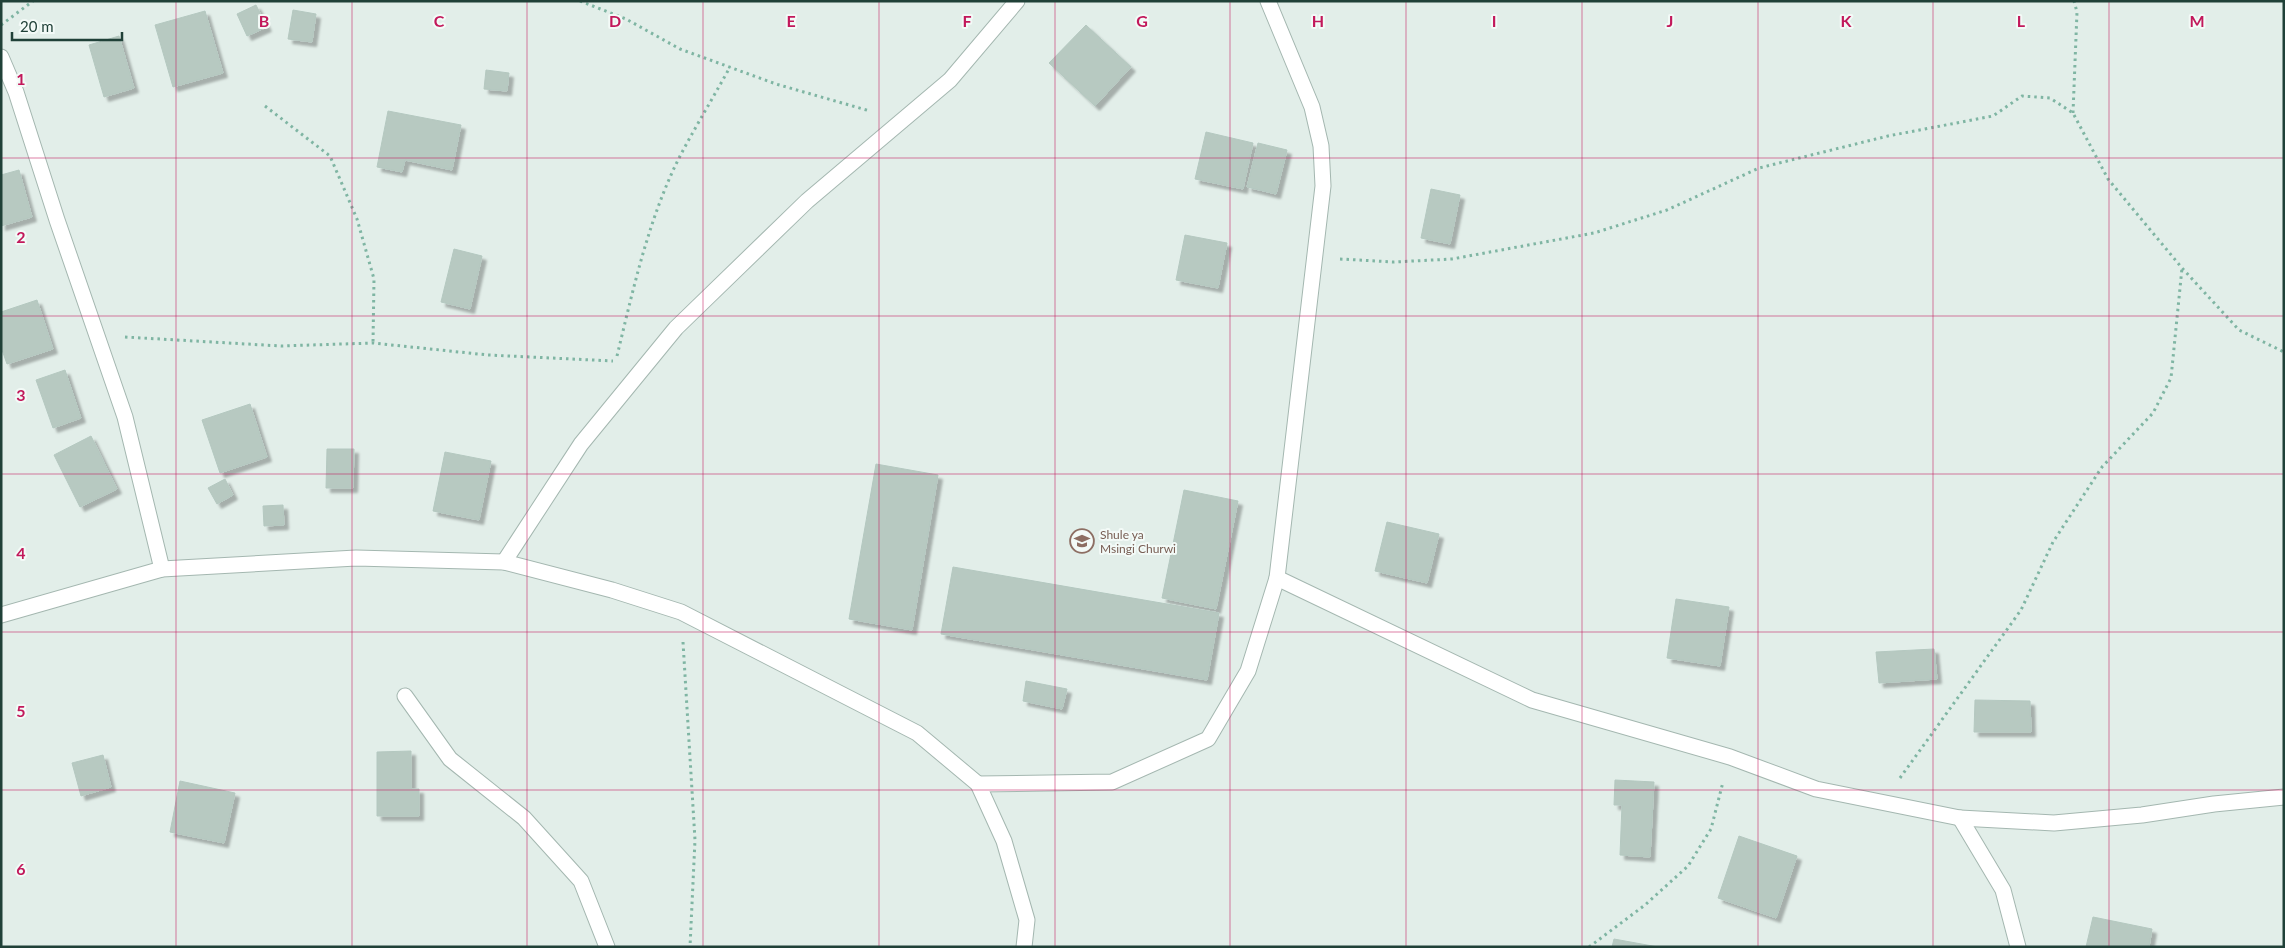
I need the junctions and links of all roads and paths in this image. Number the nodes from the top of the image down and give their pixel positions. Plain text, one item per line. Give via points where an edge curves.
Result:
1 (33, 1) edge
2 (580, 1) edge
3 (1017, 1) edge
4 (1268, 1) edge
5 (2074, 1) edge
6 (1, 25) edge
7 (1, 57) edge
8 (730, 67) junction
9 (265, 106) dead end
10 (2073, 113) junction
11 (902, 120) junction
12 (1314, 257) junction
13 (2182, 268) junction
14 (97, 336) junction
15 (373, 343) junction
16 (2284, 352) edge
17 (504, 562) junction
18 (162, 569) junction
19 (1277, 578) junction
20 (682, 612) junction
21 (1, 615) edge
22 (404, 696) dead end
23 (1730, 757) junction
24 (978, 784) junction
25 (2284, 797) edge
26 (1881, 803) junction
27 (1960, 818) junction
28 (607, 947) edge
29 (690, 947) edge
30 (1024, 947) edge
31 (1589, 947) edge
32 (2018, 947) edge

1 - 6 path
2 - 8 path via 626,19 680,49
3 - 11 street via 950,80
4 - 12 street via 1312,107 1321,146 1323,186
5 - 10 path via 2077,12
7 - 14 street via 16,92
8 - 11 path via 776,84
8 - 15 path via 678,161 654,219 616,361 488,355
9 - 15 path via 330,156 357,219 374,280
10 - 12 path via 2050,98 2022,96 1993,116 1888,136 1759,168 1667,210 1594,233 1452,259 1394,262
10 - 13 path via 2108,179
11 - 17 street via 807,200 676,328 581,444
12 - 19 street
13 - 16 path via 2239,330
13 - 26 path via 2171,378 2153,413 2102,466 2053,542 2021,610
14 - 15 path via 281,346
14 - 18 street via 125,418
17 - 18 street via 356,558
17 - 20 street
18 - 21 street
19 - 23 street via 1532,700
19 - 24 street via 1248,671 1208,739 1112,782
20 - 24 street via 917,733
20 - 29 path via 695,840
22 - 28 street via 450,759 524,818 581,881
23 - 26 street via 1816,790
23 - 31 path via 1711,829 1688,866 1645,905
24 - 30 street via 1004,841 1027,920
25 - 27 street via 2142,815 2054,822
26 - 27 street
27 - 32 street via 2003,890

